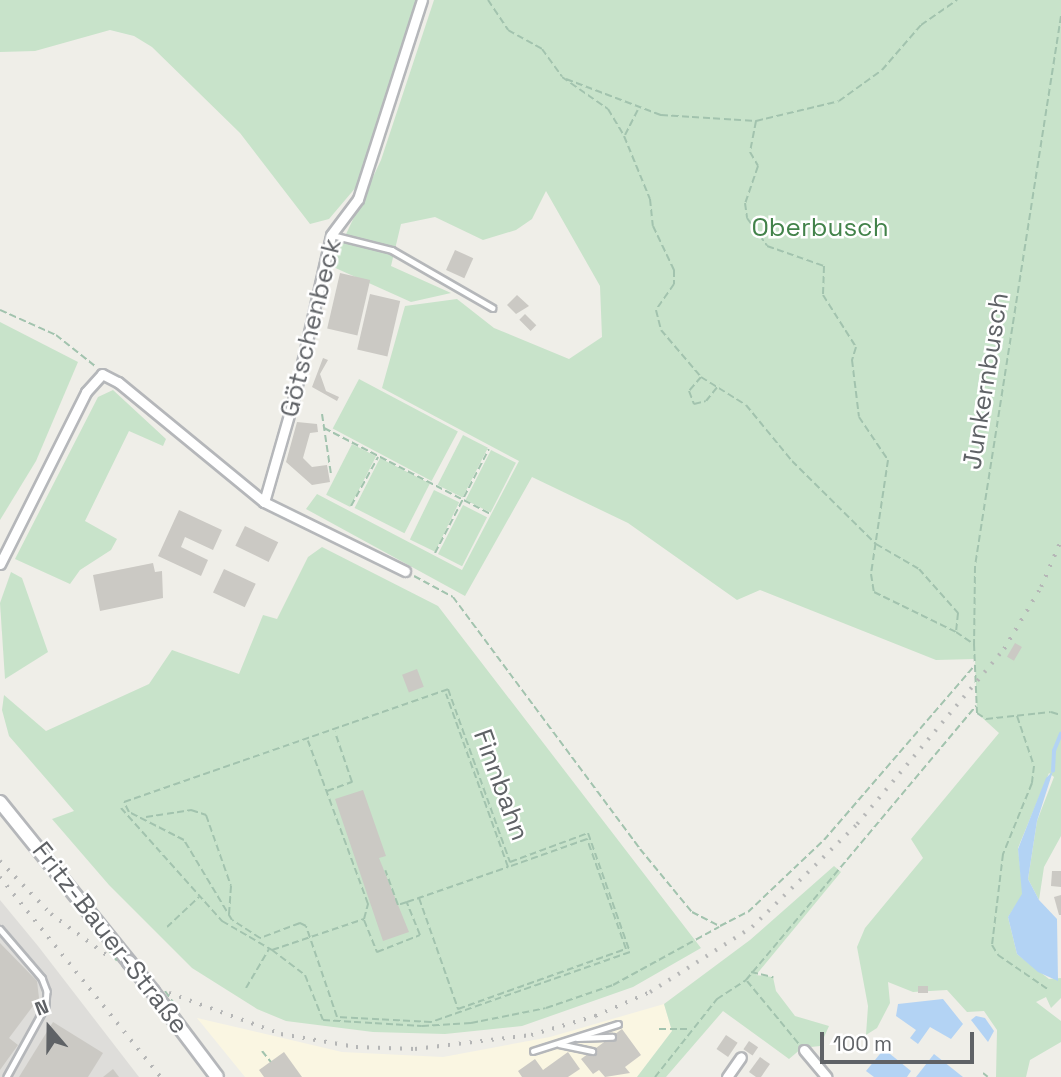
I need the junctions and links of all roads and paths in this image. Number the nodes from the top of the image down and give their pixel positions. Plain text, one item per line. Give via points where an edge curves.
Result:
1 (422, 0) edge
2 (488, 0) edge
3 (957, 0) edge
4 (1061, 16) edge
5 (562, 77) junction
6 (639, 108) junction
7 (756, 121) junction
8 (624, 136) junction
9 (331, 235) junction
10 (493, 309) dead end
11 (0, 310) edge
12 (102, 374) junction
13 (701, 377) junction
14 (720, 384) junction
15 (322, 414) dead end
16 (324, 428) junction
17 (489, 449) dead end
18 (378, 456) junction
19 (331, 474) dead end
20 (463, 500) junction
21 (264, 502) junction
22 (351, 506) dead end
23 (489, 513) dead end
24 (876, 544) junction
25 (435, 553) dead end
26 (0, 564) edge
27 (405, 571) joint
28 (956, 632) junction
29 (974, 644) junction
30 (975, 665) junction
31 (446, 694) dead end
32 (977, 705) junction
33 (1017, 715) junction
34 (1061, 715) edge
35 (335, 732) dead end
36 (308, 741) dead end
37 (326, 791) junction
38 (0, 802) edge
39 (121, 808) dead end
40 (143, 818) junction
41 (508, 867) junction
42 (385, 870) dead end
43 (199, 897) junction
44 (419, 898) junction
45 (407, 902) junction
46 (229, 916) junction
47 (364, 919) junction
48 (720, 926) junction
49 (167, 927) dead end
50 (0, 929) edge
51 (310, 938) junction
52 (271, 949) junction
53 (751, 972) junction
54 (773, 977) dead end
55 (746, 979) junction
56 (246, 988) dead end
57 (1049, 990) dead end
58 (618, 1024) dead end
59 (659, 1029) dead end
60 (691, 1029) junction
61 (576, 1037) junction
62 (612, 1037) dead end
63 (554, 1044) junction
64 (804, 1050) joint
65 (262, 1051) dead end
66 (533, 1051) dead end
67 (592, 1051) dead end
68 (741, 1057) dead end
69 (271, 1062) dead end
70 (983, 1073) dead end
71 (7, 1077) edge
72 (217, 1077) edge
73 (655, 1077) edge
74 (727, 1077) edge
75 (827, 1077) edge
76 (988, 1077) edge

1 - 9 street, Götschenbeck via 358,199
2 - 5 path via 508,30 542,49
3 - 7 path via 921,24 882,70 839,101
4 - 29 path, Junkernbusch via 975,566
5 - 6 path via 623,97
5 - 8 path via 608,109
6 - 7 path via 661,115
6 - 8 path
7 - 24 path via 750,152 758,166 745,211 767,246 816,261 827,273 821,286 823,295 856,347 852,360 859,417 888,460
8 - 13 path via 650,199 653,226 674,270 674,284 659,304 656,322
9 - 10 lane via 392,250
9 - 21 street, Götschenbeck via 295,394
11 - 12 path via 56,335
12 - 21 street via 118,382
12 - 26 street via 86,393
13 - 14 path
13 - 14 path via 689,391 694,404 706,401
14 - 24 path via 746,405 792,461
15 - 16 path
16 - 18 path
16 - 19 path
17 - 20 path
18 - 20 path
18 - 22 path
20 - 23 path
20 - 25 path
21 - 27 street
24 - 28 path via 919,569 958,613
24 - 28 path via 871,574 874,592
27 - 48 path via 453,597 640,849 692,912
28 - 29 path
29 - 30 path, Junkernbusch
30 - 32 path, Junkernbusch
30 - 48 path via 824,840 748,912
31 - 41 path
32 - 33 path via 977,713 986,719
32 - 53 path
33 - 34 path
33 - 57 path via 1034,766 1032,783 1003,854 992,945 998,955
35 - 37 path via 352,782
36 - 37 path
37 - 47 path via 368,904
38 - 72 main road, Fritz-Bauer-Straße, bridge
39 - 43 path
40 - 46 path via 184,841
40 - 46 path via 191,810 206,815 231,886
40 - 51 path, Finnbahn via 129,812 124,802 448,689 510,862 589,833 630,951 431,1022 337,1017
41 - 44 path
41 - 44 path via 587,839 626,949 458,1009
42 - 45 path via 398,905
43 - 49 path
43 - 52 path via 222,921
44 - 45 path
45 - 47 path via 420,935 377,952
46 - 51 path via 260,937 300,923
47 - 51 path
48 - 52 path via 613,985 546,1008 471,1023 422,1026 323,1020 305,975
50 - 71 lane via 42,978 47,991 46,1006
51 - 52 path
52 - 56 path
53 - 54 path
53 - 55 path
55 - 60 path via 717,999
55 - 64 path
58 - 61 lane
59 - 60 path
60 - 73 path
61 - 62 lane via 590,1041
61 - 63 lane
63 - 66 lane
63 - 67 lane
64 - 75 street
65 - 69 path
68 - 74 street
70 - 76 path

